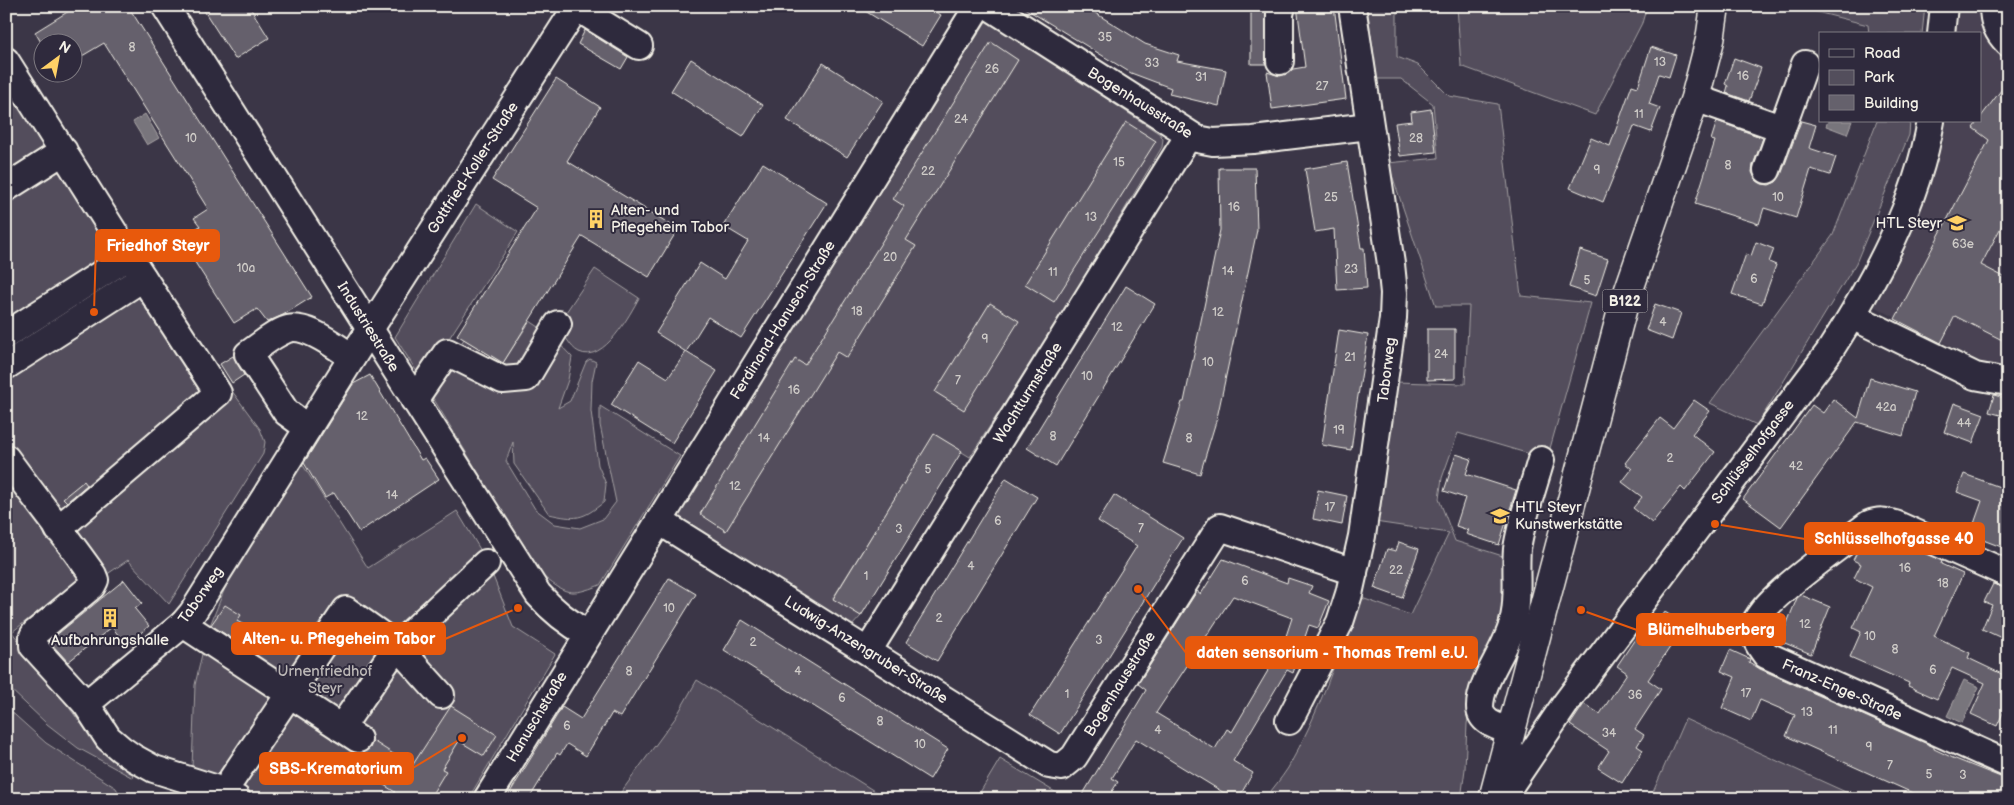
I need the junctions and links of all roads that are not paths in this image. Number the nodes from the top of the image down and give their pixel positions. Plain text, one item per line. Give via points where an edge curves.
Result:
1 (165, 6) edge
2 (978, 6) edge
3 (989, 6) edge
4 (1282, 6) edge
5 (1352, 6) edge
6 (1715, 6) edge
7 (1944, 6) edge
8 (1993, 6) edge
9 (576, 7) edge
10 (1941, 32) edge
11 (2008, 43) edge
12 (639, 46) dead end
13 (6, 61) edge
14 (1280, 61) dead end
15 (1805, 64) dead end
16 (1695, 98) junction
17 (1931, 122) edge
18 (1369, 126) junction
19 (1781, 128) junction
20 (1189, 135) junction
21 (64, 151) junction
22 (1767, 170) dead end
23 (6, 188) edge
24 (129, 256) junction
25 (143, 278) junction
26 (1852, 316) junction
27 (558, 324) dead end
28 (370, 329) junction
29 (6, 335) edge
30 (352, 356) junction
31 (6, 366) edge
32 (2008, 382) edge
33 (414, 400) junction
34 (308, 428) junction
35 (6, 458) edge
36 (1541, 460) dead end
37 (659, 521) junction
38 (58, 529) junction
39 (486, 563) dead end
40 (1354, 572) junction
41 (2008, 574) edge
42 (183, 624) junction
43 (588, 634) junction
44 (397, 646) junction
45 (868, 650) junction
46 (289, 695) junction
47 (441, 695) dead end
48 (86, 704) junction
49 (1289, 721) dead end
50 (1511, 731) junction
51 (1074, 757) joint
52 (2008, 764) edge
53 (234, 789) edge
54 (487, 799) edge
55 (1494, 799) edge
56 (1501, 799) edge

1 - 28 street, Industriestraße
2 - 37 street, Ferdinand-Hanusch-Straße
3 - 20 street, Bogenhausstraße
4 - 14 street
5 - 18 street, Taborweg
6 - 16 main road, B122
7 - 10 street
8 - 11 street via 1999,33
9 - 12 street
9 - 28 street, Gottfried-Koller-Straße
13 - 21 street
15 - 19 street
16 - 19 street
16 - 50 main road, B122 via 1623,307
17 - 26 street, Schlüsselhofgasse via 1919,170 1898,226 1879,270
18 - 20 street, Bogenhausstraße via 1213,142
18 - 40 street, Taborweg via 1392,264 1393,318 1372,472
19 - 22 street
20 - 45 street, Wachtturmstraße
21 - 23 street
21 - 24 street
24 - 25 street
24 - 29 street
25 - 31 street
25 - 38 street via 218,393
26 - 32 street via 1976,376
26 - 56 street, Schlüsselhofgasse via 1829,352 1566,703
27 - 33 street via 526,378 503,380 447,352
28 - 30 street, Taborweg
28 - 33 street, Industriestraße
30 - 34 street, Taborweg
30 - 34 street via 314,333 294,328 285,329 248,354 286,412
33 - 43 street, Industriestraße via 538,594 566,621
34 - 42 street, Taborweg
35 - 38 street
36 - 50 street via 1519,539 1514,619 1480,708 1487,722
37 - 43 street, Ferdinand-Hanusch-Straße
37 - 45 street, Ludwig-Anzengruber-Straße
38 - 48 street via 95,580 92,586 35,633 33,646
39 - 44 street
40 - 49 street, Taborweg via 1340,622
40 - 51 street, Bogenhausstraße via 1220,527
41 - 52 street, Franz-Enge-Straße via 1895,524 1876,521 1767,605 1754,628 1766,655
42 - 46 street
42 - 48 street, Taborweg
43 - 54 street, Hanuschstraße
44 - 46 street via 346,610
44 - 46 street via 349,734
44 - 47 street
45 - 51 street, Ludwig-Anzengruber-Straße via 1049,765 1062,767
46 - 53 street
48 - 53 street via 108,738 134,758 154,769 214,788
50 - 55 main road, B122

